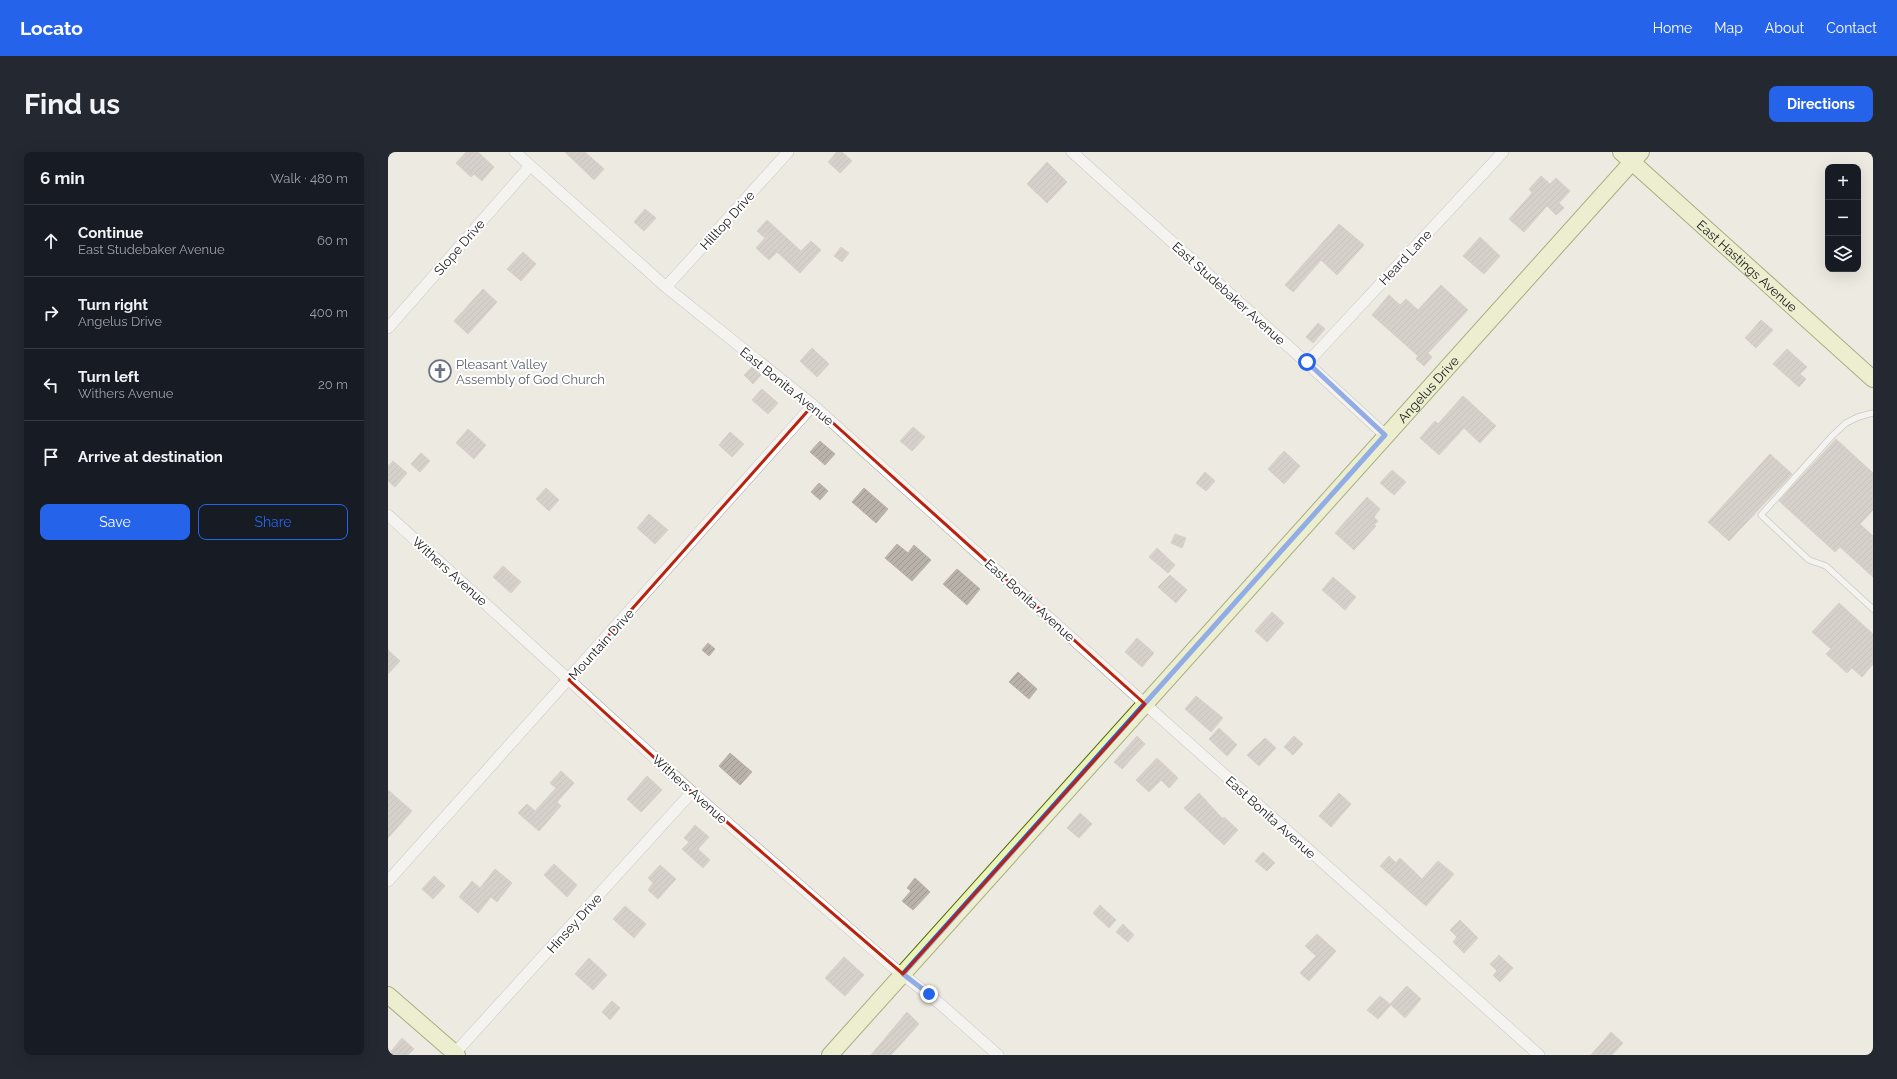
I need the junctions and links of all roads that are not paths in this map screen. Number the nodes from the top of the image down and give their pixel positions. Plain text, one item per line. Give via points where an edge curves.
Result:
1 (515, 152) edge
2 (788, 152) edge
3 (1072, 152) edge
4 (1503, 152) edge
5 (1631, 155) edge
6 (530, 166) junction
7 (666, 287) junction
8 (388, 328) edge
9 (1307, 362) junction
10 (1873, 379) edge
11 (813, 405) junction
12 (1873, 414) edge
13 (1385, 435) junction
14 (388, 515) edge
15 (1873, 609) edge
16 (569, 680) junction
17 (1145, 704) junction
18 (692, 792) junction
19 (388, 881) edge
20 (903, 974) junction
21 (388, 995) edge
22 (456, 1054) edge
23 (830, 1055) edge
24 (998, 1055) edge
25 (1539, 1055) edge

1 - 6 street, East Bonita Avenue
2 - 7 street, Hilltop Drive
3 - 9 street, East Studebaker Avenue
4 - 9 street, Heard Lane
5 - 10 street, East Hastings Avenue
5 - 13 street, Angelus Drive
6 - 7 street, East Bonita Avenue
6 - 8 street, Slope Drive
7 - 11 street, East Bonita Avenue
9 - 13 street, East Studebaker Avenue
11 - 16 street, Mountain Drive
11 - 17 street, East Bonita Avenue
12 - 15 lane via 1846,423 1761,515 1810,560 1826,566
13 - 17 street, Angelus Drive
14 - 16 street, Withers Avenue
16 - 18 street, Withers Avenue
16 - 19 street, Mountain Drive
17 - 20 street, Angelus Drive
17 - 25 street, East Bonita Avenue
18 - 20 street, Withers Avenue
18 - 22 street, Hinsey Drive
20 - 23 street, Angelus Drive
20 - 24 street, Withers Avenue
21 - 22 street

